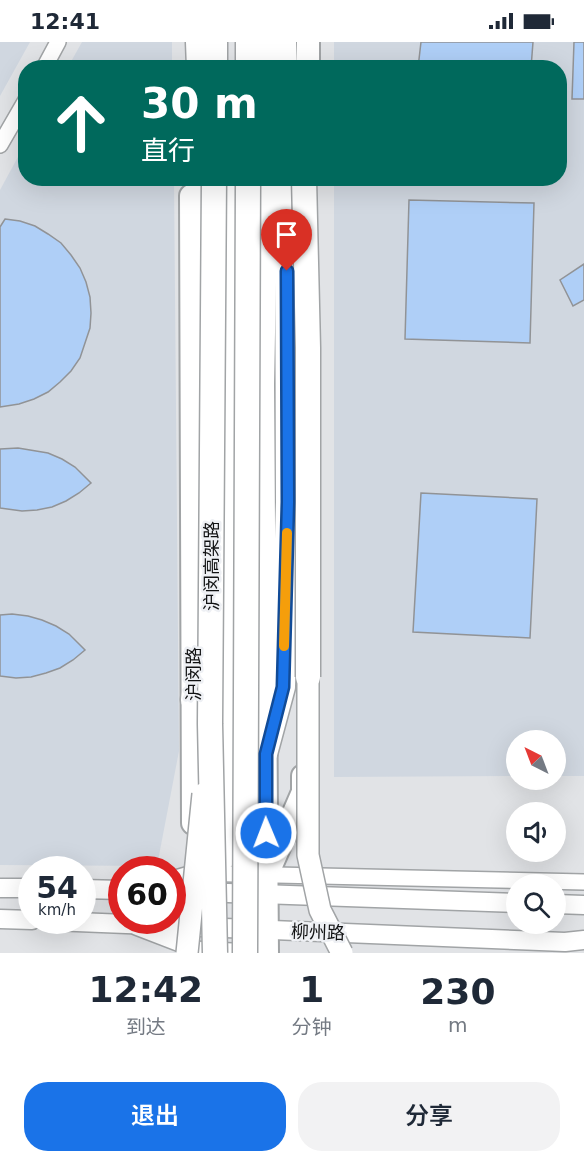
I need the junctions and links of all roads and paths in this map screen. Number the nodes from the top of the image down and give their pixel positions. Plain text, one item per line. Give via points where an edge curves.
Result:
1 (58, 42) edge
2 (190, 42) edge
3 (198, 42) edge
4 (215, 42) edge
5 (226, 42) edge
6 (248, 42) edge
7 (270, 42) edge
8 (284, 42) edge
9 (301, 42) edge
10 (308, 42) edge
11 (48, 60) edge
12 (190, 60) edge
13 (199, 60) edge
14 (215, 60) edge
15 (226, 60) edge
16 (248, 60) edge
17 (270, 60) edge
18 (285, 60) edge
19 (301, 60) edge
20 (308, 60) edge
21 (18, 114) edge
22 (0, 145) edge
23 (191, 186) edge
24 (202, 186) edge
25 (214, 186) edge
26 (226, 186) edge
27 (248, 186) edge
28 (267, 186) edge
29 (286, 186) edge
30 (304, 186) edge
31 (308, 186) edge
32 (206, 609) junction
33 (308, 676) joint
34 (225, 695) junction
35 (193, 700) junction
36 (266, 754) junction
37 (184, 856) edge
38 (584, 882) edge
39 (186, 883) edge
40 (224, 883) junction
41 (267, 884) junction
42 (0, 888) edge
43 (18, 888) edge
44 (186, 891) edge
45 (506, 902) edge
46 (566, 904) edge
47 (584, 905) edge
48 (0, 918) edge
49 (18, 919) edge
50 (96, 923) edge
51 (223, 928) junction
52 (267, 930) junction
53 (584, 940) edge
54 (209, 949) edge
55 (267, 953) edge
56 (277, 953) edge
57 (342, 953) edge

1 - 11 street
2 - 12 main road
3 - 13 highway
4 - 14 highway
5 - 15 main road
6 - 16 highway
7 - 17 main road
8 - 18 highway
9 - 19 highway
10 - 20 main road
21 - 22 street
23 - 35 main road, 沪闵路
24 - 32 highway
25 - 54 highway, 沪闵高架路, bridge
26 - 34 main road
27 - 54 highway, 沪闵高架路, bridge
28 - 36 main road via 263,384
29 - 36 highway via 288,502 283,687
30 - 33 highway, bridge
31 - 41 main road via 309,442 303,792
32 - 34 highway
32 - 35 highway
33 - 57 main road, bridge via 308,855 320,910
34 - 40 main road
35 - 37 main road, 沪闵路
36 - 41 main road
38 - 41 street
39 - 40 street, 柳州路
40 - 41 street, 柳州路
40 - 51 main road
41 - 45 street, 柳州路
41 - 52 main road
42 - 43 street
44 - 54 main road, 沪闵路
46 - 47 street
48 - 49 street
50 - 54 street, 柳州路 via 130,925
51 - 52 street, 柳州路
51 - 54 main road
51 - 54 street, 柳州路
52 - 53 street, 柳州路
52 - 55 main road
54 - 55 street
55 - 56 street

